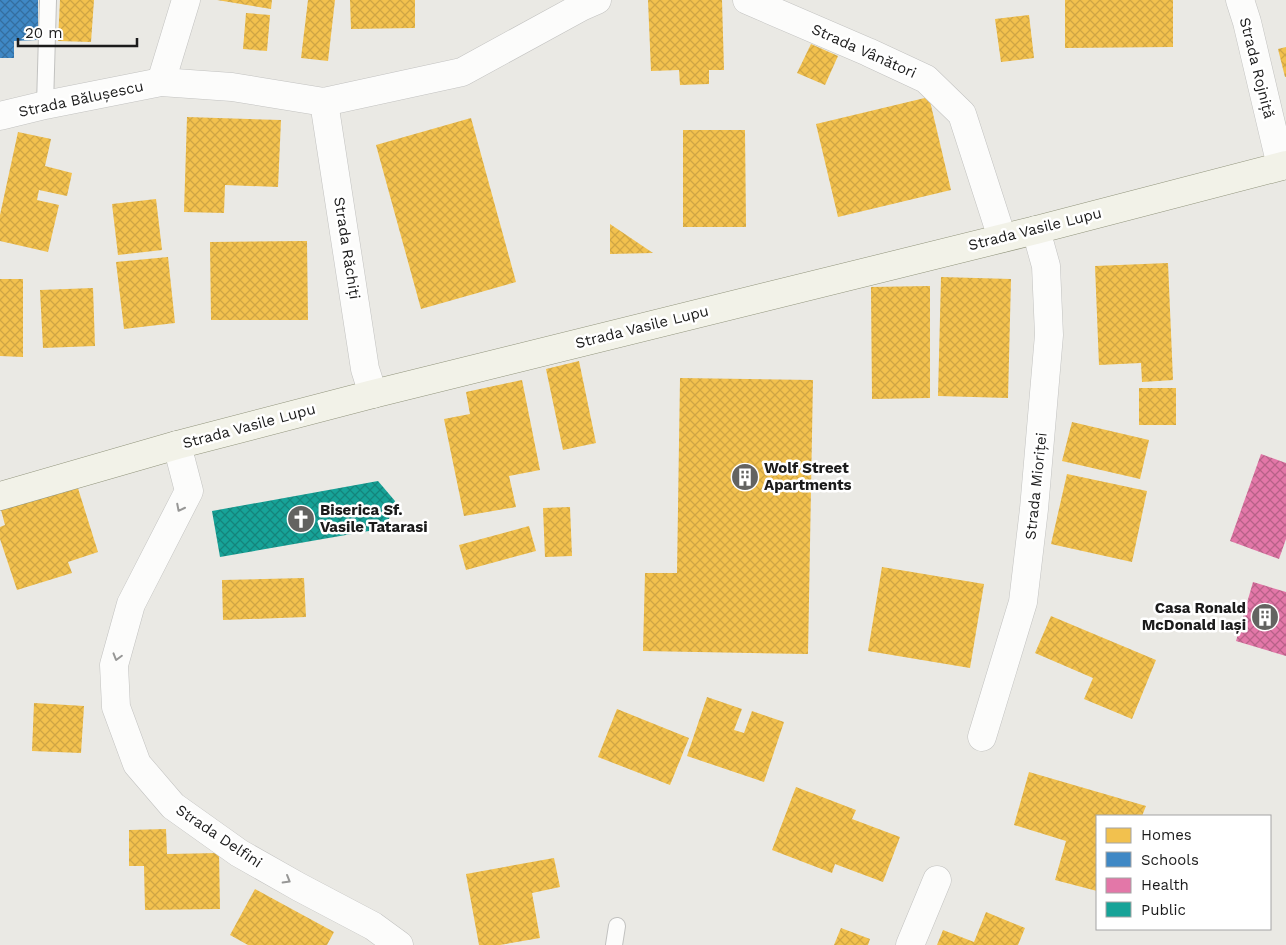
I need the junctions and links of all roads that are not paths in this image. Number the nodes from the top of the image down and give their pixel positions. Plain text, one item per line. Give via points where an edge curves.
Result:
1 (48, 0) edge
2 (186, 0) edge
3 (597, 0) edge
4 (747, 0) edge
5 (1240, 0) edge
6 (161, 82) junction
7 (324, 102) junction
8 (45, 105) junction
9 (0, 116) edge
10 (1284, 165) edge
11 (1036, 230) junction
12 (1002, 238) junction
13 (373, 394) junction
14 (176, 445) junction
15 (0, 496) edge
16 (982, 737) dead end
17 (937, 880) dead end
18 (617, 926) dead end
19 (399, 945) edge
20 (614, 945) edge
21 (910, 945) edge

1 - 8 lane
2 - 6 street
3 - 7 street via 462,72
4 - 12 street, Strada Vânători via 926,79 962,114
5 - 10 street, Strada Rojniță
6 - 7 street via 232,87
6 - 8 street, Strada Bălușescu
7 - 13 street, Strada Răchiți via 365,369
8 - 9 street, Strada Bălușescu
10 - 11 main road, Strada Vasile Lupu
11 - 12 main road, Strada Vasile Lupu
11 - 16 street, Strada Mioriței via 1046,266 1049,335 1024,602
12 - 13 main road, Strada Vasile Lupu
13 - 14 main road, Strada Vasile Lupu
14 - 15 main road, Strada Vasile Lupu
14 -> 19 street, Strada Delfini via 189,491 132,604 114,665 116,707 137,764 173,806 239,853 373,926
17 - 21 street
18 - 20 lane

